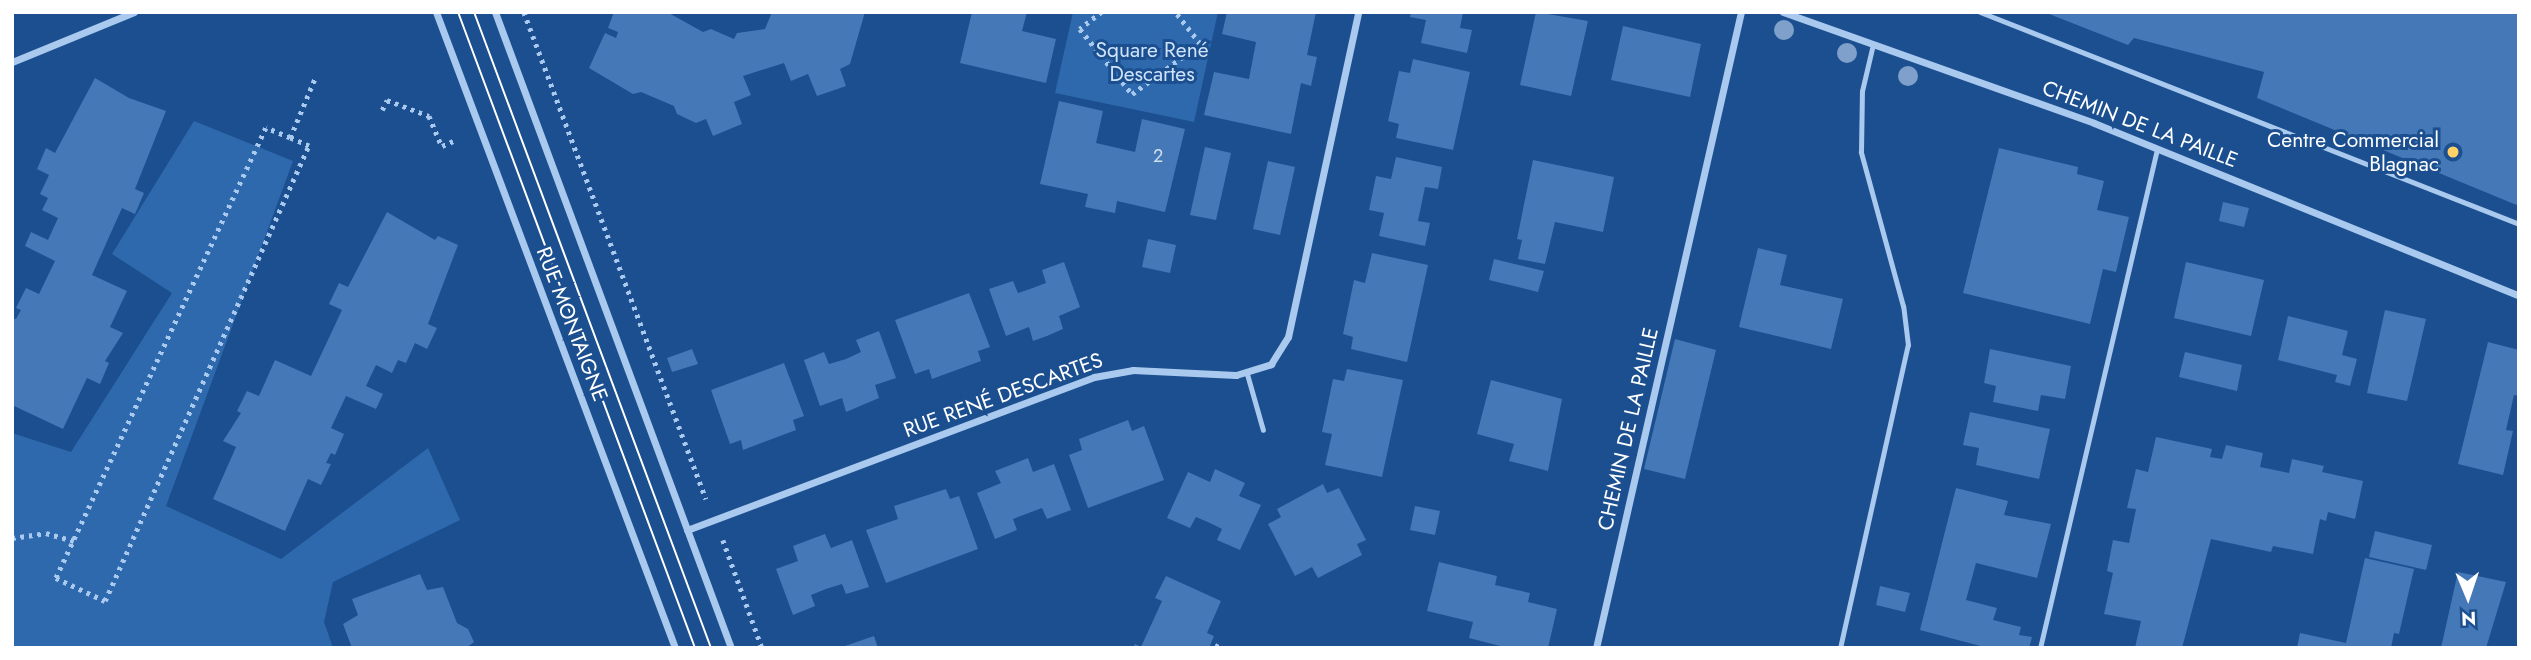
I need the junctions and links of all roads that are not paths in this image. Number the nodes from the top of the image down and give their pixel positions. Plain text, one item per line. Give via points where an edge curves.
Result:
1 (134, 12) edge
2 (436, 12) edge
3 (495, 12) edge
4 (1358, 12) edge
5 (1741, 12) edge
6 (1783, 12) edge
7 (1980, 12) edge
8 (1872, 44) junction
9 (12, 62) edge
10 (2157, 149) junction
11 (2519, 225) edge
12 (2519, 296) edge
13 (1247, 374) junction
14 (1263, 430) dead end
15 (687, 530) junction
16 (675, 648) edge
17 (731, 648) edge
18 (1596, 648) edge
19 (1840, 648) edge
20 (2040, 648) edge

1 - 9 street
2 - 16 street, RUE MONTAIGNE
3 - 15 street, RUE MONTAIGNE
4 - 13 street via 1287,337 1271,365
5 - 18 street, CHEMIN DE LA PAILLE
6 - 8 street, CHEMIN DE LA PAILLE
7 - 11 lane
8 - 10 street, CHEMIN DE LA PAILLE
8 - 19 lane via 1862,91 1861,152 1903,306 1908,345
10 - 12 street, CHEMIN DE LA PAILLE
10 - 20 lane
13 - 14 lane
13 - 15 street, RUE RENÉ DESCARTES via 1133,370 1094,377
15 - 17 street, RUE MONTAIGNE

